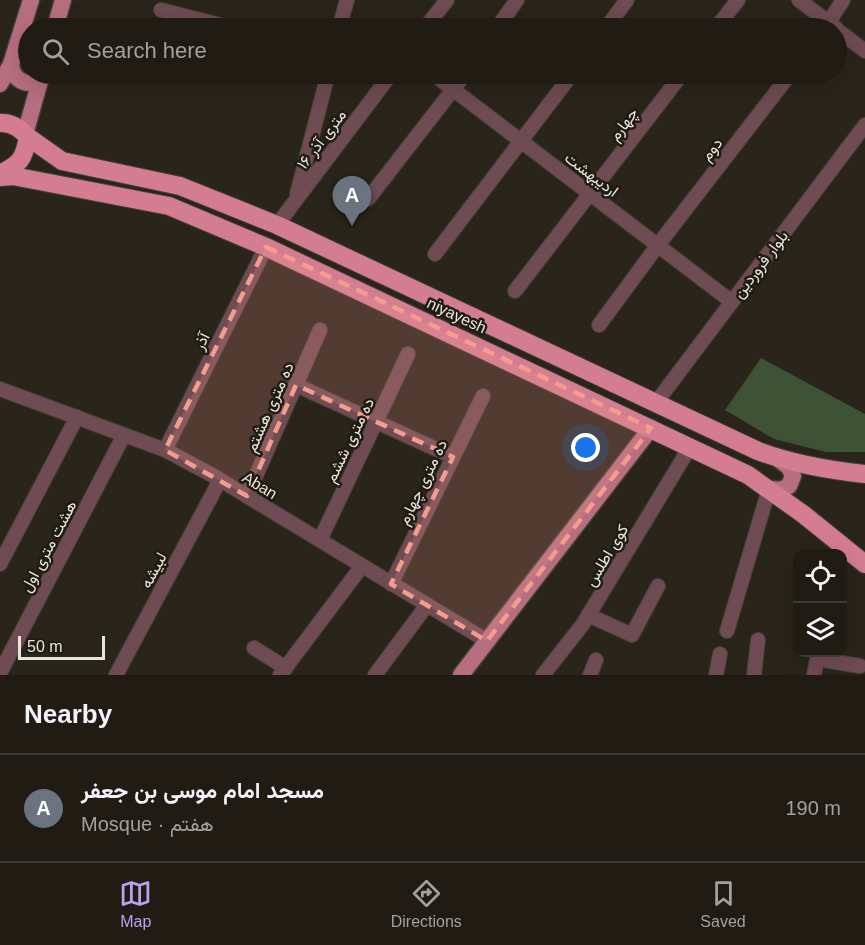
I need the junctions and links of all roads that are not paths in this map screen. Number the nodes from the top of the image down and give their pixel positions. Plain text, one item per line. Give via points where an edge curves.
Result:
1 (31, 0) edge
2 (63, 0) edge
3 (346, 0) edge
4 (447, 0) edge
5 (517, 0) edge
6 (627, 0) edge
7 (738, 0) edge
8 (799, 0) edge
9 (843, 0) edge
10 (161, 10) dead end
11 (25, 18) edge
12 (58, 18) edge
13 (193, 18) edge
14 (342, 18) edge
15 (433, 18) edge
16 (504, 18) edge
17 (614, 18) edge
18 (724, 18) edge
19 (821, 18) edge
20 (836, 18) edge
21 (847, 38) edge
22 (18, 40) edge
23 (865, 51) edge
24 (10, 64) junction
25 (18, 80) edge
26 (0, 84) edge
27 (40, 84) edge
28 (325, 84) edge
29 (383, 84) edge
30 (447, 84) edge
31 (458, 84) edge
32 (564, 84) edge
33 (674, 84) edge
34 (782, 84) edge
35 (454, 89) junction
36 (0, 123) edge
37 (865, 124) edge
38 (27, 136) junction
39 (521, 141) junction
40 (0, 176) edge
41 (591, 194) junction
42 (368, 199) dead end
43 (295, 200) junction
44 (277, 225) junction
45 (658, 245) junction
46 (266, 247) junction
47 (435, 254) dead end
48 (515, 291) dead end
49 (732, 302) junction
50 (599, 325) dead end
51 (320, 330) dead end
52 (408, 354) dead end
53 (296, 385) junction
54 (0, 388) edge
55 (483, 396) dead end
56 (655, 404) junction
57 (76, 417) junction
58 (377, 422) junction
59 (651, 428) junction
60 (124, 435) junction
61 (690, 447) junction
62 (165, 450) junction
63 (453, 457) junction
64 (777, 459) junction
65 (865, 474) edge
66 (220, 480) junction
67 (769, 489) junction
68 (247, 496) junction
69 (320, 540) junction
70 (0, 564) edge
71 (865, 564) edge
72 (362, 566) junction
73 (391, 584) junction
74 (658, 586) dead end
75 (427, 605) junction
76 (588, 615) junction
77 (727, 631) dead end
78 (758, 640) dead end
79 (487, 641) junction
80 (254, 648) dead end
81 (720, 654) dead end
82 (596, 660) dead end
83 (862, 670) edge
84 (287, 672) edge
85 (0, 673) edge
86 (116, 675) edge
87 (375, 675) edge
88 (461, 675) edge
89 (543, 675) edge
90 (590, 675) edge
91 (716, 675) edge
92 (754, 675) edge
93 (814, 675) edge

1 - 11 main road
2 - 12 main road
3 - 14 street
4 - 15 street
5 - 16 street
6 - 17 street
7 - 18 street
8 - 19 street
9 - 20 street
10 - 13 street
21 - 23 street
22 - 24 main road
24 - 25 main road
24 - 26 main road
27 - 38 main road
28 - 43 street
29 - 43 street, ۱۶ متری آذر
30 - 35 street, اردیبهشت
31 - 35 street
32 - 39 street
33 - 41 street, چهارم
34 - 45 street, دوم
35 - 39 street, اردیبهشت
35 - 42 street
36 - 38 highway, niyayesh via 20,128
37 - 49 street, بلوار فروردین
38 - 40 highway via 25,153
38 - 44 highway, niyayesh via 62,161 180,186
39 - 41 street, اردیبهشت
39 - 47 street
40 - 46 highway, niyayesh via 168,206
41 - 45 street, اردیبهشت
41 - 48 street, چهارم
43 - 44 street, ۱۶ متری آذر
44 - 56 highway, niyayesh
45 - 49 street, اردیبهشت
45 - 50 street, دوم
46 - 59 highway, niyayesh
46 - 62 street, آذر
49 - 56 street, بلوار فروردین
51 - 53 street, ده متری هشتم
52 - 58 street, ده متری ششم
53 - 58 street
53 - 68 street, ده متری هشتم
54 - 57 street, Aban
55 - 63 street, ده متری چهارم
56 - 64 highway, niyayesh
57 - 60 street, Aban
57 - 70 street
58 - 63 street
58 - 69 street, ده متری ششم
59 - 61 highway, niyayesh
59 - 79 main road
60 - 62 street, Aban
60 - 85 street, هشت متری اول
61 - 67 highway, niyayesh
61 - 76 street, کوی اطلس
62 - 66 street, Aban
63 - 73 street, ده متری چهارم
64 - 65 highway, niyayesh
64 - 67 main road via 789,467 793,476 789,486
66 - 68 street, Aban
66 - 86 street, لبیشه
67 - 71 highway, niyayesh
67 - 77 street
68 - 69 street, Aban
69 - 72 street, Aban
72 - 73 street, Aban
72 - 84 street
73 - 75 street, Aban
74 - 76 street via 632,635
75 - 79 street, Aban
75 - 87 street
76 - 89 street, کوی اطلس
78 - 92 street
79 - 88 main road
80 - 84 street
81 - 91 street
82 - 90 street
83 - 93 street via 817,659

